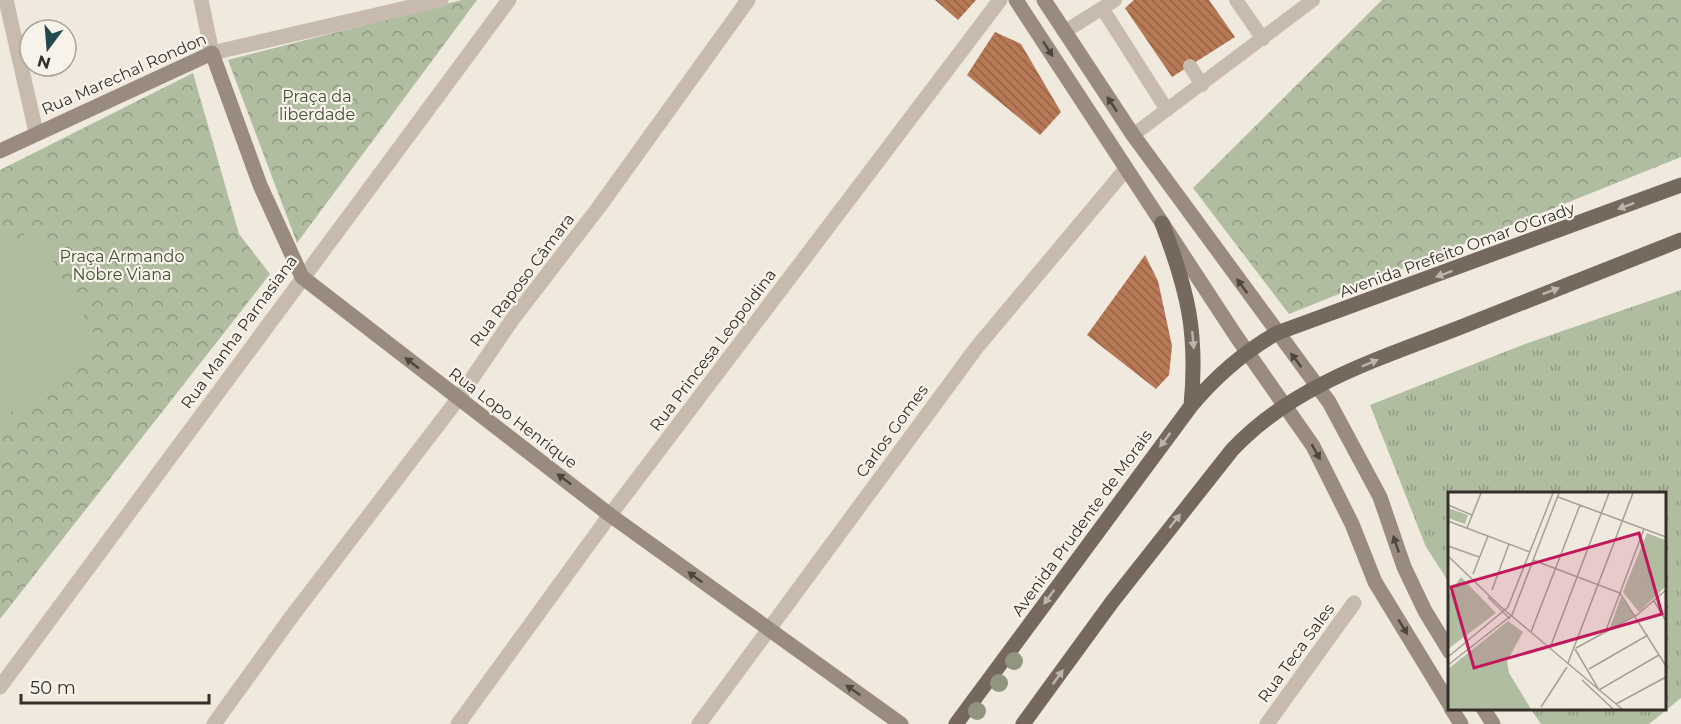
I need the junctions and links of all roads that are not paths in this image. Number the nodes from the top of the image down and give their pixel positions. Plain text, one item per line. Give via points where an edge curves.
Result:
1 (6, 0) edge
2 (201, 0) edge
3 (441, 0) edge
4 (509, 0) edge
5 (748, 0) edge
6 (1000, 0) edge
7 (1016, 0) edge
8 (1044, 0) edge
9 (1236, 0) edge
10 (1313, 0) edge
11 (1108, 4) edge
12 (1064, 32) junction
13 (1263, 39) junction
14 (212, 53) junction
15 (1190, 66) dead end
16 (1202, 85) junction
17 (1167, 110) junction
18 (36, 132) junction
19 (1132, 135) junction
20 (0, 151) edge
21 (1126, 169) junction
22 (1681, 185) edge
23 (1162, 223) junction
24 (1681, 240) edge
25 (302, 278) junction
26 (1276, 333) junction
27 (1246, 351) junction
28 (1316, 386) junction
29 (458, 399) junction
30 (1284, 404) junction
31 (1191, 406) junction
32 (610, 515) junction
33 (1354, 603) dead end
34 (768, 630) junction
35 (1448, 649) edge
36 (0, 687) edge
37 (1448, 701) edge
38 (1453, 709) edge
39 (1484, 709) edge
40 (214, 724) edge
41 (458, 724) edge
42 (699, 724) edge
43 (901, 724) edge
44 (956, 724) edge
45 (1023, 724) edge
46 (1267, 724) edge
47 (1461, 724) edge
48 (1493, 724) edge

1 - 18 street
2 - 14 street
3 - 14 street, Rua Marechal Rondon
4 - 25 street, Rua Manha Parnasiana
5 - 29 street, Rua Raposo Câmara
6 - 32 street, Rua Princesa Leopoldina
7 -> 21 main road
8 - 12 main road
9 - 13 lane
10 - 13 lane
11 - 12 lane
11 - 17 lane
19 -> 12 main road
13 - 16 lane
14 - 18 main road, Rua Marechal Rondon
14 - 25 main road, Rua Lopo Henrique via 260,185
15 - 16 lane
16 - 17 lane
17 - 19 lane
18 - 20 main road, Rua Marechal Rondon
26 -> 19 main road
21 - 23 main road
21 - 34 street, Carlos Gomes via 976,347
22 -> 26 main road, Avenida Prefeito Omar O'Grady
23 - 27 main road
23 -> 31 main road via 1183,277 1190,310 1194,346
28 -> 24 main road
29 -> 25 main road, Rua Lopo Henrique
25 - 36 street, Rua Manha Parnasiana
26 - 27 main road, Avenida Prefeito Omar O'Grady
28 -> 26 main road
27 - 30 main road
27 - 31 main road, Avenida Prudente de Morais
28 - 30 main road
35 -> 28 main road via 1404,567 1380,497 1329,402
32 -> 29 main road, Rua Lopo Henrique
29 - 40 street, Rua Raposo Câmara
30 -> 37 main road via 1330,478 1375,582
45 -> 30 main road via 1112,602 1232,450 1253,427
31 -> 44 main road, Avenida Prudente de Morais
34 -> 32 main road, Rua Lopo Henrique
32 - 41 street, Rua Princesa Leopoldina
33 - 46 street, Rua Teca Sales
34 - 42 street, Carlos Gomes
43 -> 34 main road, Rua Lopo Henrique
38 - 47 main road
39 - 48 main road

